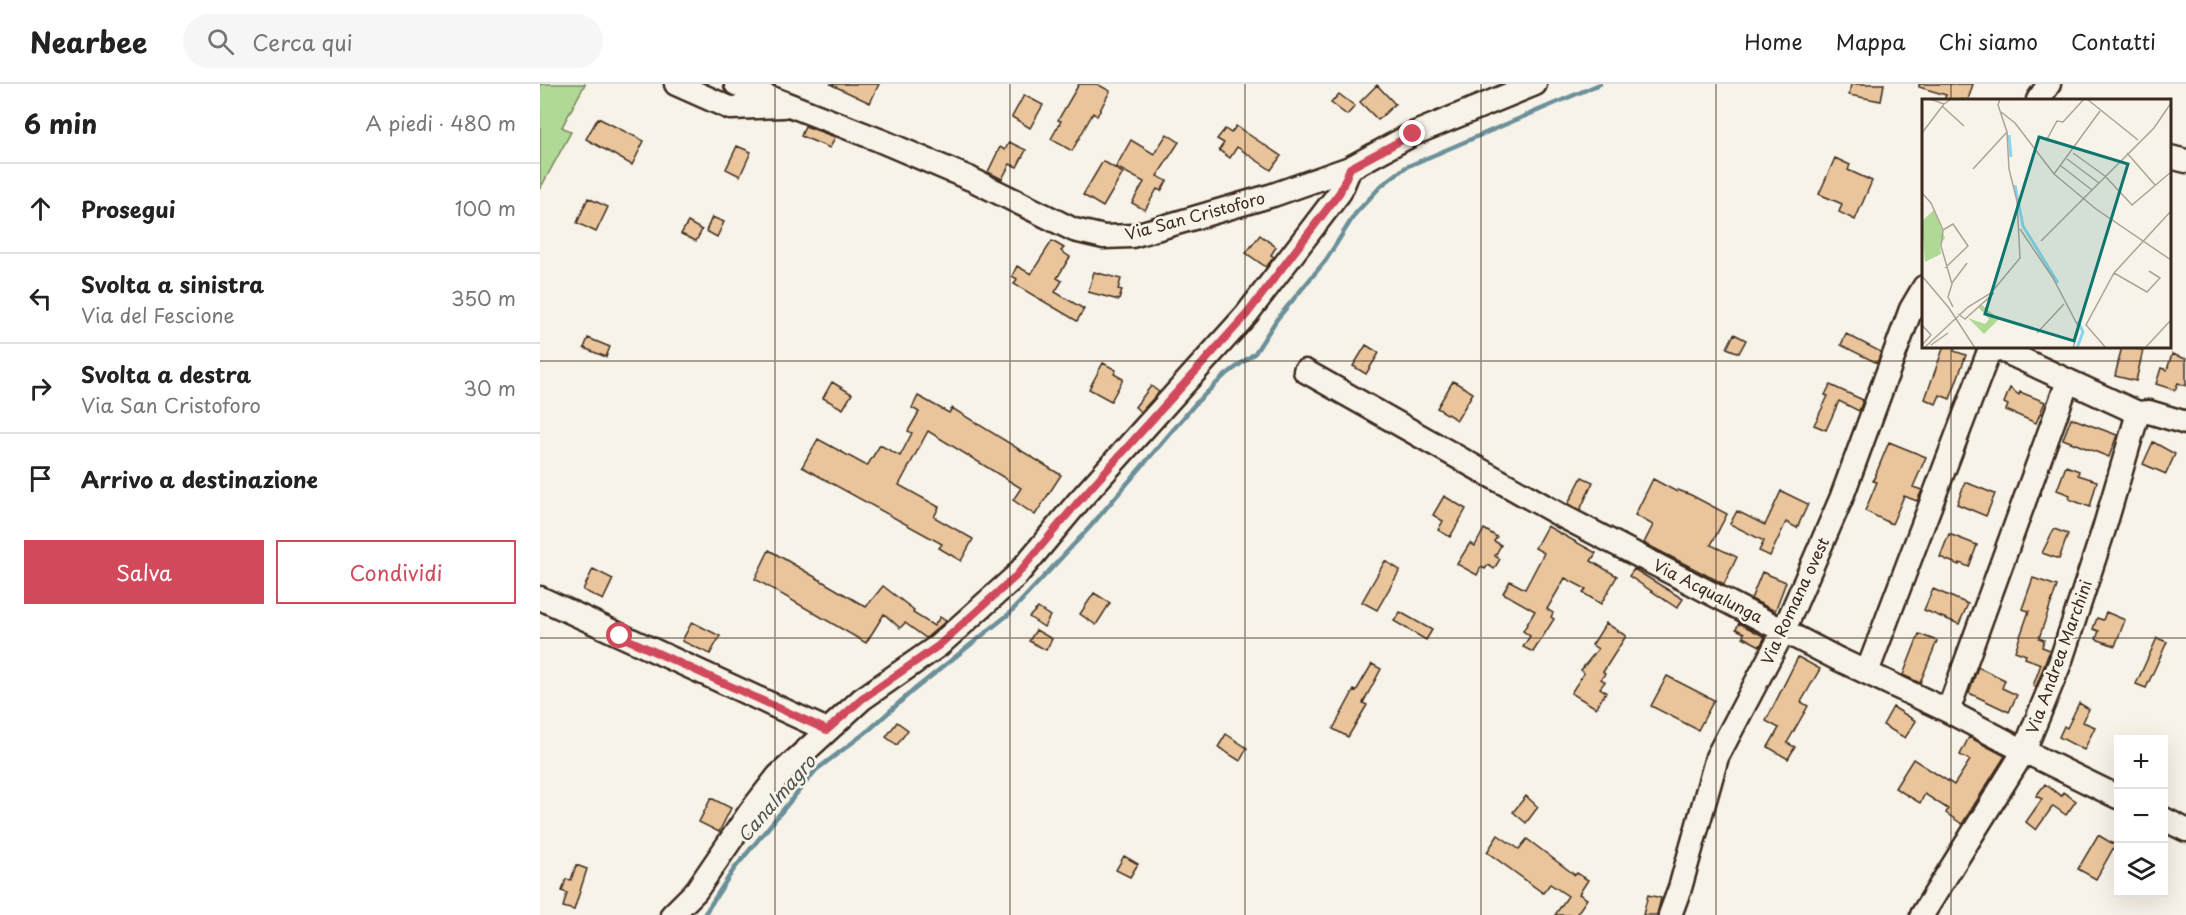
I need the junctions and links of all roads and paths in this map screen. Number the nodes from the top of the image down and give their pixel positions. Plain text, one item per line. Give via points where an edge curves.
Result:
1 (676, 84) edge
2 (736, 84) edge
3 (1535, 84) edge
4 (2049, 84) edge
5 (2039, 99) edge
6 (788, 106) junction
7 (2171, 156) edge
8 (2186, 160) edge
9 (1350, 168) junction
10 (1922, 291) edge
11 (1917, 312) edge
12 (1991, 348) edge
13 (1996, 348) edge
14 (1305, 371) dead end
15 (2068, 381) junction
16 (2138, 413) junction
17 (2186, 423) edge
18 (540, 598) edge
19 (1784, 630) junction
20 (1867, 672) junction
21 (1948, 711) junction
22 (827, 730) junction
23 (2024, 751) junction
24 (2114, 795) edge
25 (2168, 821) edge
26 (2186, 830) edge
27 (672, 915) edge
28 (1670, 915) edge
29 (1922, 915) edge

1 - 6 street via 730,108
2 - 6 street, Via San Cristoforo
3 - 9 street, Via San Cristoforo via 1413,134
4 - 5 street
6 - 9 street, Via San Cristoforo via 971,179 1074,230 1104,237 1132,236
7 - 8 street
9 - 22 street via 1340,192 1247,314 1016,576 938,646 862,699
10 - 11 street, Via Romana ovest
11 - 19 street, Via Romana ovest
12 - 20 street
13 - 15 street
14 - 19 street, Via Acqualunga via 1562,516
15 - 16 street
15 - 21 street
16 - 17 street via 2149,412
16 - 23 street, Via Andrea Marchini via 2060,663
18 - 22 street
19 - 20 street, Via Acqualunga
19 - 28 street, Via Romana ovest via 1717,757
20 - 21 street, Via Acqualunga
21 - 23 street, Via Acqualunga
22 - 27 street via 778,776 696,891
23 - 24 street, Via Acqualunga
23 - 29 street, Via Andrea Marchini
25 - 26 street

